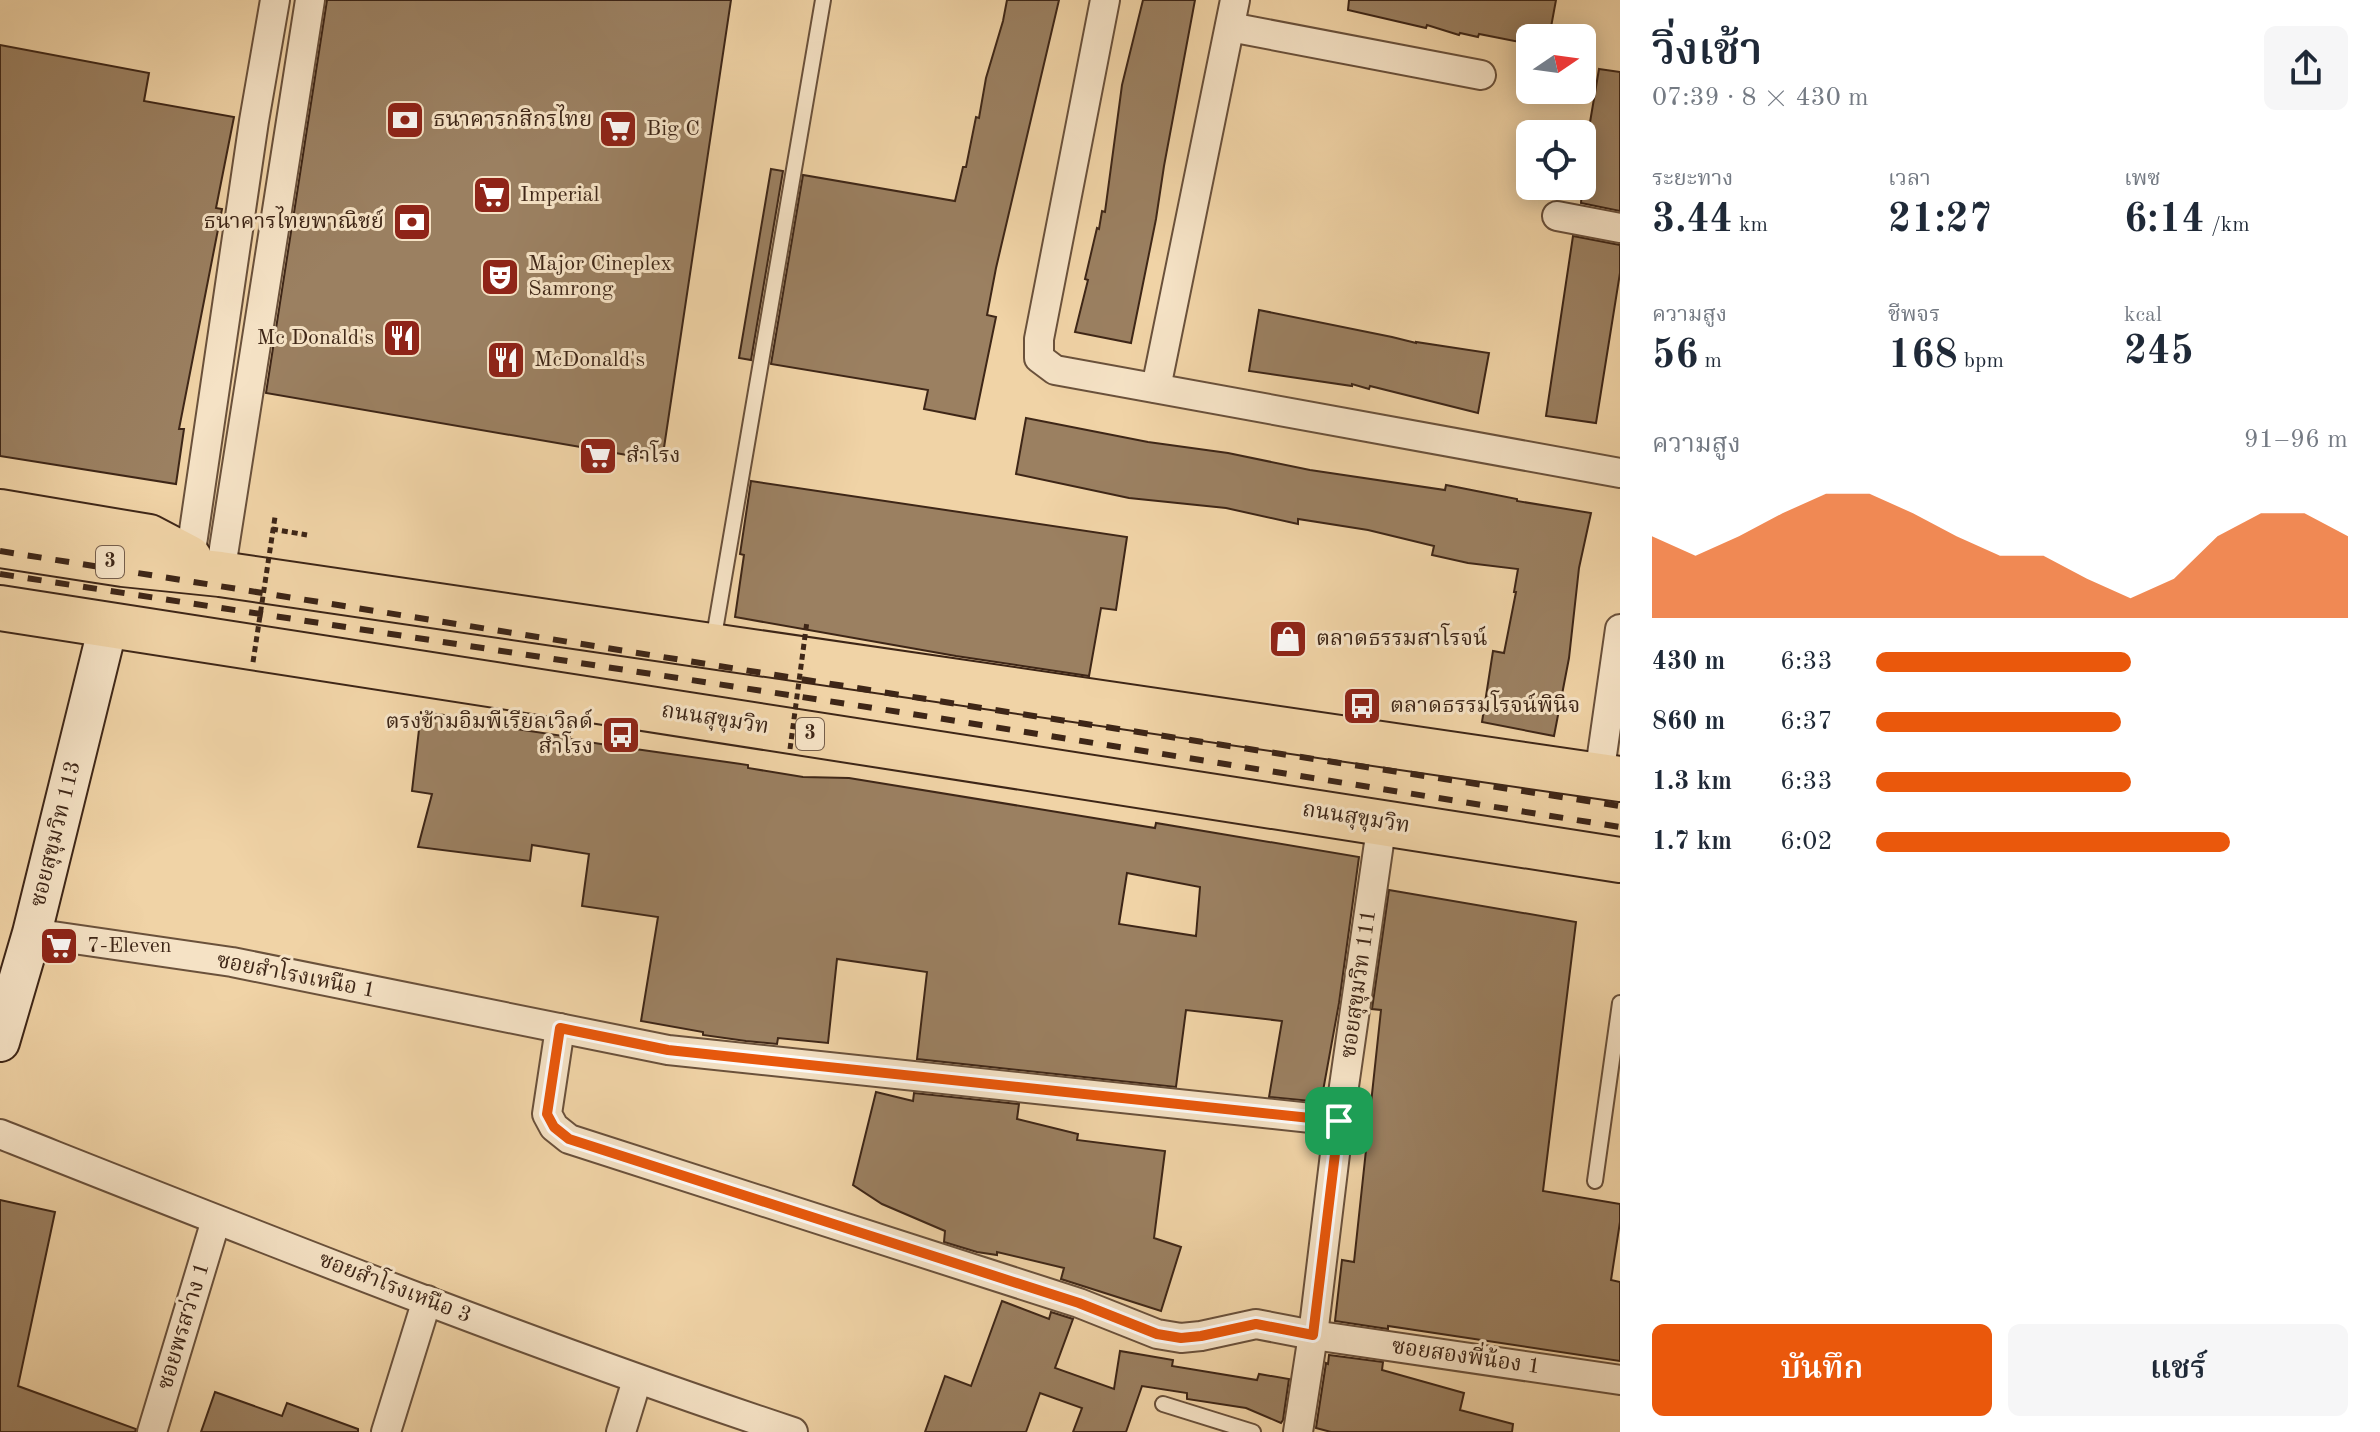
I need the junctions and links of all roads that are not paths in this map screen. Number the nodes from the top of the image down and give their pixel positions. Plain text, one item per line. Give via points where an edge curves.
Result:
1 (275, 0) edge
2 (310, 0) edge
3 (823, 0) edge
4 (1105, 0) edge
5 (1233, 14) edge
6 (1481, 75) dead end
7 (1557, 216) dead end
8 (1620, 228) edge
9 (1156, 388) junction
10 (1620, 473) edge
11 (0, 512) edge
12 (0, 545) edge
13 (205, 566) junction
14 (0, 608) edge
15 (0, 625) edge
16 (108, 626) junction
17 (1620, 629) edge
18 (712, 647) junction
19 (1610, 777) edge
20 (1382, 822) junction
21 (1620, 860) edge
22 (32, 933) junction
23 (1620, 1003) edge
24 (560, 1028) junction
25 (0, 1042) edge
26 (1339, 1121) junction
27 (0, 1134) edge
28 (1595, 1181) dead end
29 (216, 1220) junction
30 (427, 1300) junction
31 (1313, 1335) junction
32 (637, 1380) junction
33 (1620, 1380) edge
34 (1163, 1404) dead end
35 (152, 1432) edge
36 (386, 1432) edge
37 (621, 1432) edge
38 (793, 1432) edge
39 (1253, 1432) edge
40 (1298, 1432) edge

1 - 13 street via 252,136
2 - 13 street
3 - 18 lane
4 - 9 street via 1039,358 1055,370
5 - 6 street
5 - 9 street
7 - 8 street
9 - 10 street
11 - 13 highway via 149,537
12 - 13 highway, 3 via 123,564
13 - 18 highway, 3
14 - 16 highway, ถนนสุขุมวิท / 3
15 - 16 highway via 49,633
16 - 20 highway, ถนนสุขุมวิท / 3
16 - 22 main road, ซอยสุขุมวิท 113
17 - 19 street
18 - 19 highway, 3
20 - 21 highway, ถนนสุขุมวิท / 3
20 - 26 street, ซอยสุขุมวิท 111
22 - 24 street, ซอยสำโรงเหนือ 1 via 232,962
22 - 25 main road, ซอยสุขุมวิท 113
23 - 28 lane
24 - 26 street, ซอยสำโรงเหนือ 1 via 668,1050
24 - 31 street, ซอยสองพี่น้อง 1 via 547,1114 569,1139 1079,1303 1157,1334 1193,1337 1256,1324
26 - 31 street, ซอยสุขุมวิท 111
27 - 29 street, ซอยสำโรงเหนือ 3
29 - 30 street, ซอยสำโรงเหนือ 3
29 - 35 street, ซอยพรสว่าง 1
30 - 32 street, ซอยสำโรงเหนือ 3
30 - 36 street
31 - 33 street, ซอยสองพี่น้อง 1
31 - 40 street, ซอยสุขุมวิท 111
32 - 37 street
32 - 38 street, ซอยสำโรงเหนือ 3
34 - 39 lane

